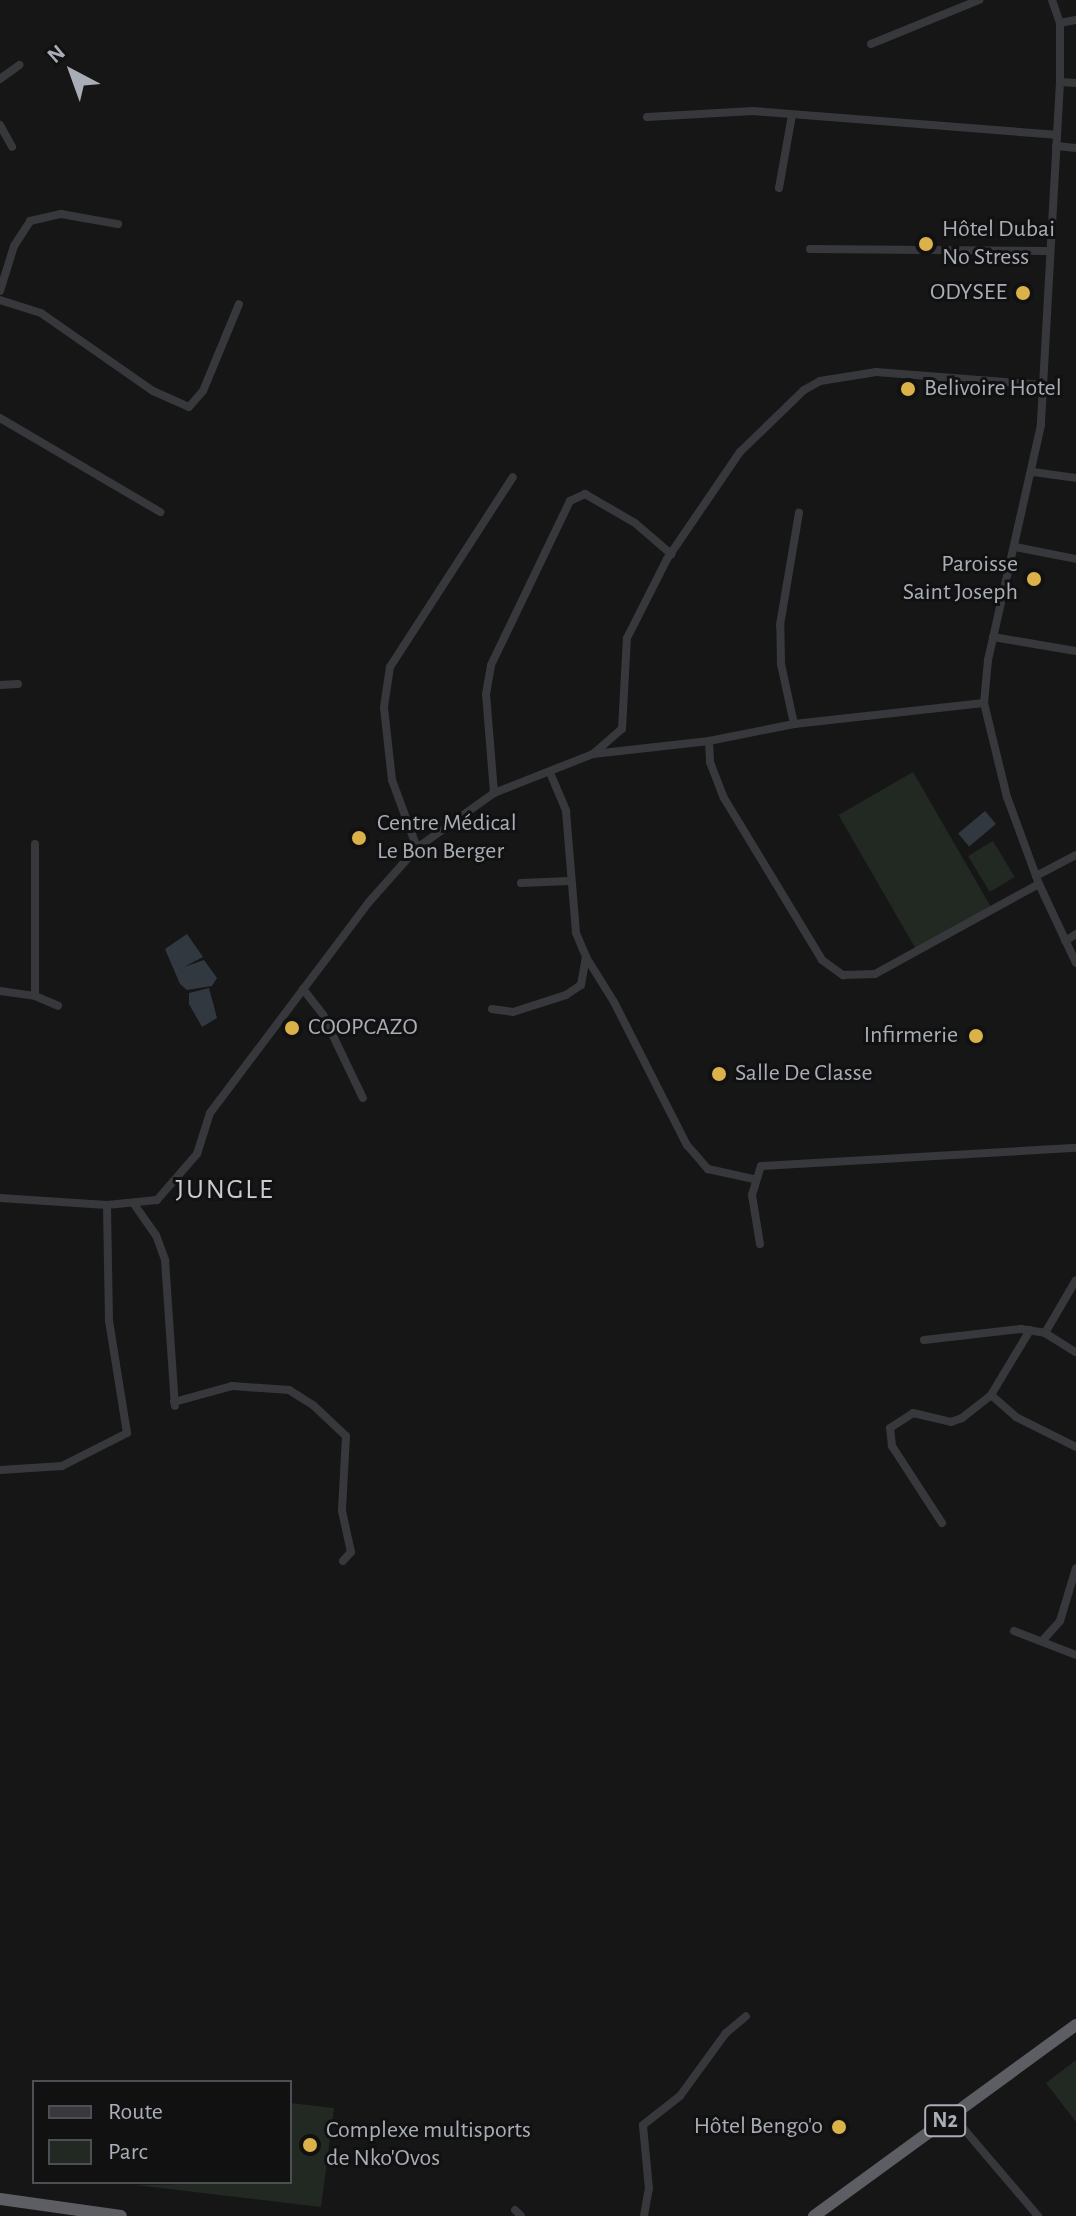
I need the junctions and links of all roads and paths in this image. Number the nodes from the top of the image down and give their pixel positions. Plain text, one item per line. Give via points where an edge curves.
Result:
1 (979, 0) edge
2 (1052, 0) edge
3 (1076, 20) edge
4 (1060, 23) junction
5 (871, 44) dead end
6 (19, 65) dead end
7 (0, 79) edge
8 (1060, 82) junction
9 (1076, 83) edge
10 (792, 115) junction
11 (647, 117) dead end
12 (0, 125) edge
13 (1056, 135) junction
14 (1056, 146) junction
15 (12, 147) dead end
16 (1076, 148) edge
17 (779, 188) dead end
18 (118, 224) dead end
19 (810, 249) dead end
20 (1049, 251) junction
21 (0, 291) edge
22 (0, 300) edge
23 (239, 304) dead end
24 (1044, 385) junction
25 (0, 418) edge
26 (1033, 472) junction
27 (513, 477) dead end
28 (1076, 478) edge
29 (160, 512) dead end
30 (799, 513) dead end
31 (1015, 547) junction
32 (671, 554) junction
33 (1076, 559) edge
34 (993, 637) junction
35 (1076, 651) edge
36 (18, 684) dead end
37 (0, 685) edge
38 (984, 703) junction
39 (794, 724) junction
40 (709, 741) junction
41 (593, 754) junction
42 (551, 775) junction
43 (494, 793) junction
44 (35, 844) dead end
45 (417, 848) junction
46 (1076, 855) edge
47 (1037, 880) junction
48 (570, 881) junction
49 (521, 883) dead end
50 (1076, 934) edge
51 (1065, 941) junction
52 (586, 957) junction
53 (1076, 963) edge
54 (303, 989) junction
55 (0, 991) edge
56 (35, 996) junction
57 (58, 1006) dead end
58 (492, 1009) dead end
59 (363, 1098) dead end
60 (1076, 1148) edge
61 (753, 1179) junction
62 (0, 1198) edge
63 (134, 1204) junction
64 (107, 1205) junction
65 (760, 1244) dead end
66 (1076, 1280) edge
67 (1030, 1330) junction
68 (1045, 1333) junction
69 (924, 1340) dead end
70 (1076, 1352) edge
71 (991, 1395) junction
72 (1076, 1447) edge
73 (0, 1470) edge
74 (942, 1523) dead end
75 (343, 1561) dead end
76 (1076, 1568) edge
77 (1014, 1631) dead end
78 (1043, 1640) junction
79 (1076, 1655) edge
80 (746, 2016) dead end
81 (1076, 2025) edge
82 (952, 2115) junction
83 (0, 2199) edge
84 (121, 2216) edge
85 (644, 2216) edge
86 (814, 2216) edge
87 (1038, 2216) edge

1 - 5 street
2 - 4 street
3 - 4 street
4 - 8 street
6 - 7 street
8 - 9 street
8 - 13 street
10 - 11 street via 753,111
10 - 13 street
10 - 17 street
12 - 15 street
13 - 14 street
14 - 16 street
14 - 20 street
18 - 21 street via 61,214 30,221 14,246
19 - 20 street
20 - 24 street
22 - 23 street via 41,313 153,391 189,407 203,391
24 - 26 street
24 - 32 street via 876,372 820,381 740,452
25 - 29 street
26 - 28 street
26 - 31 street
27 - 45 street via 390,667 384,707 392,780
30 - 39 street via 780,625 781,664
31 - 33 street
31 - 34 street
32 - 41 street via 627,638 622,729
32 - 43 street via 635,523 585,494 570,501 491,665 486,694
34 - 35 street
34 - 38 street
36 - 37 street
38 - 39 street
38 - 47 street via 1004,786
39 - 40 street
40 - 41 street
40 - 47 street via 710,762 724,798 822,960 843,975 875,974
41 - 42 street
42 - 43 street
42 - 48 street via 572,842
43 - 45 street
44 - 56 street
45 - 54 street
46 - 47 street
47 - 51 street
48 - 49 street
48 - 52 street via 576,933
50 - 51 street
51 - 53 street
52 - 58 street via 581,985 566,995 513,1012
52 - 61 street via 687,1145 708,1169
54 - 59 street via 323,1015
54 - 63 street via 210,1113 197,1154 157,1200
55 - 56 street
56 - 57 street
60 - 61 street via 761,1166
61 - 65 street
62 - 64 street
63 - 64 street
63 - 75 street via 156,1235 165,1260 174,1404 232,1386 289,1390 313,1405 346,1436 342,1511 351,1552
64 - 73 street via 109,1321 127,1433 62,1466
66 - 68 street
67 - 68 street
67 - 69 street via 989,1329
67 - 71 street
68 - 70 street
71 - 72 street via 1016,1417
71 - 74 street via 957,1422 913,1413 890,1428 892,1446
76 - 78 street via 1060,1621
77 - 78 street
78 - 79 street
80 - 85 street via 726,2033 680,2096 643,2125 649,2189
81 - 82 highway, N2
82 - 86 highway, N2
82 - 87 street
83 - 84 highway

